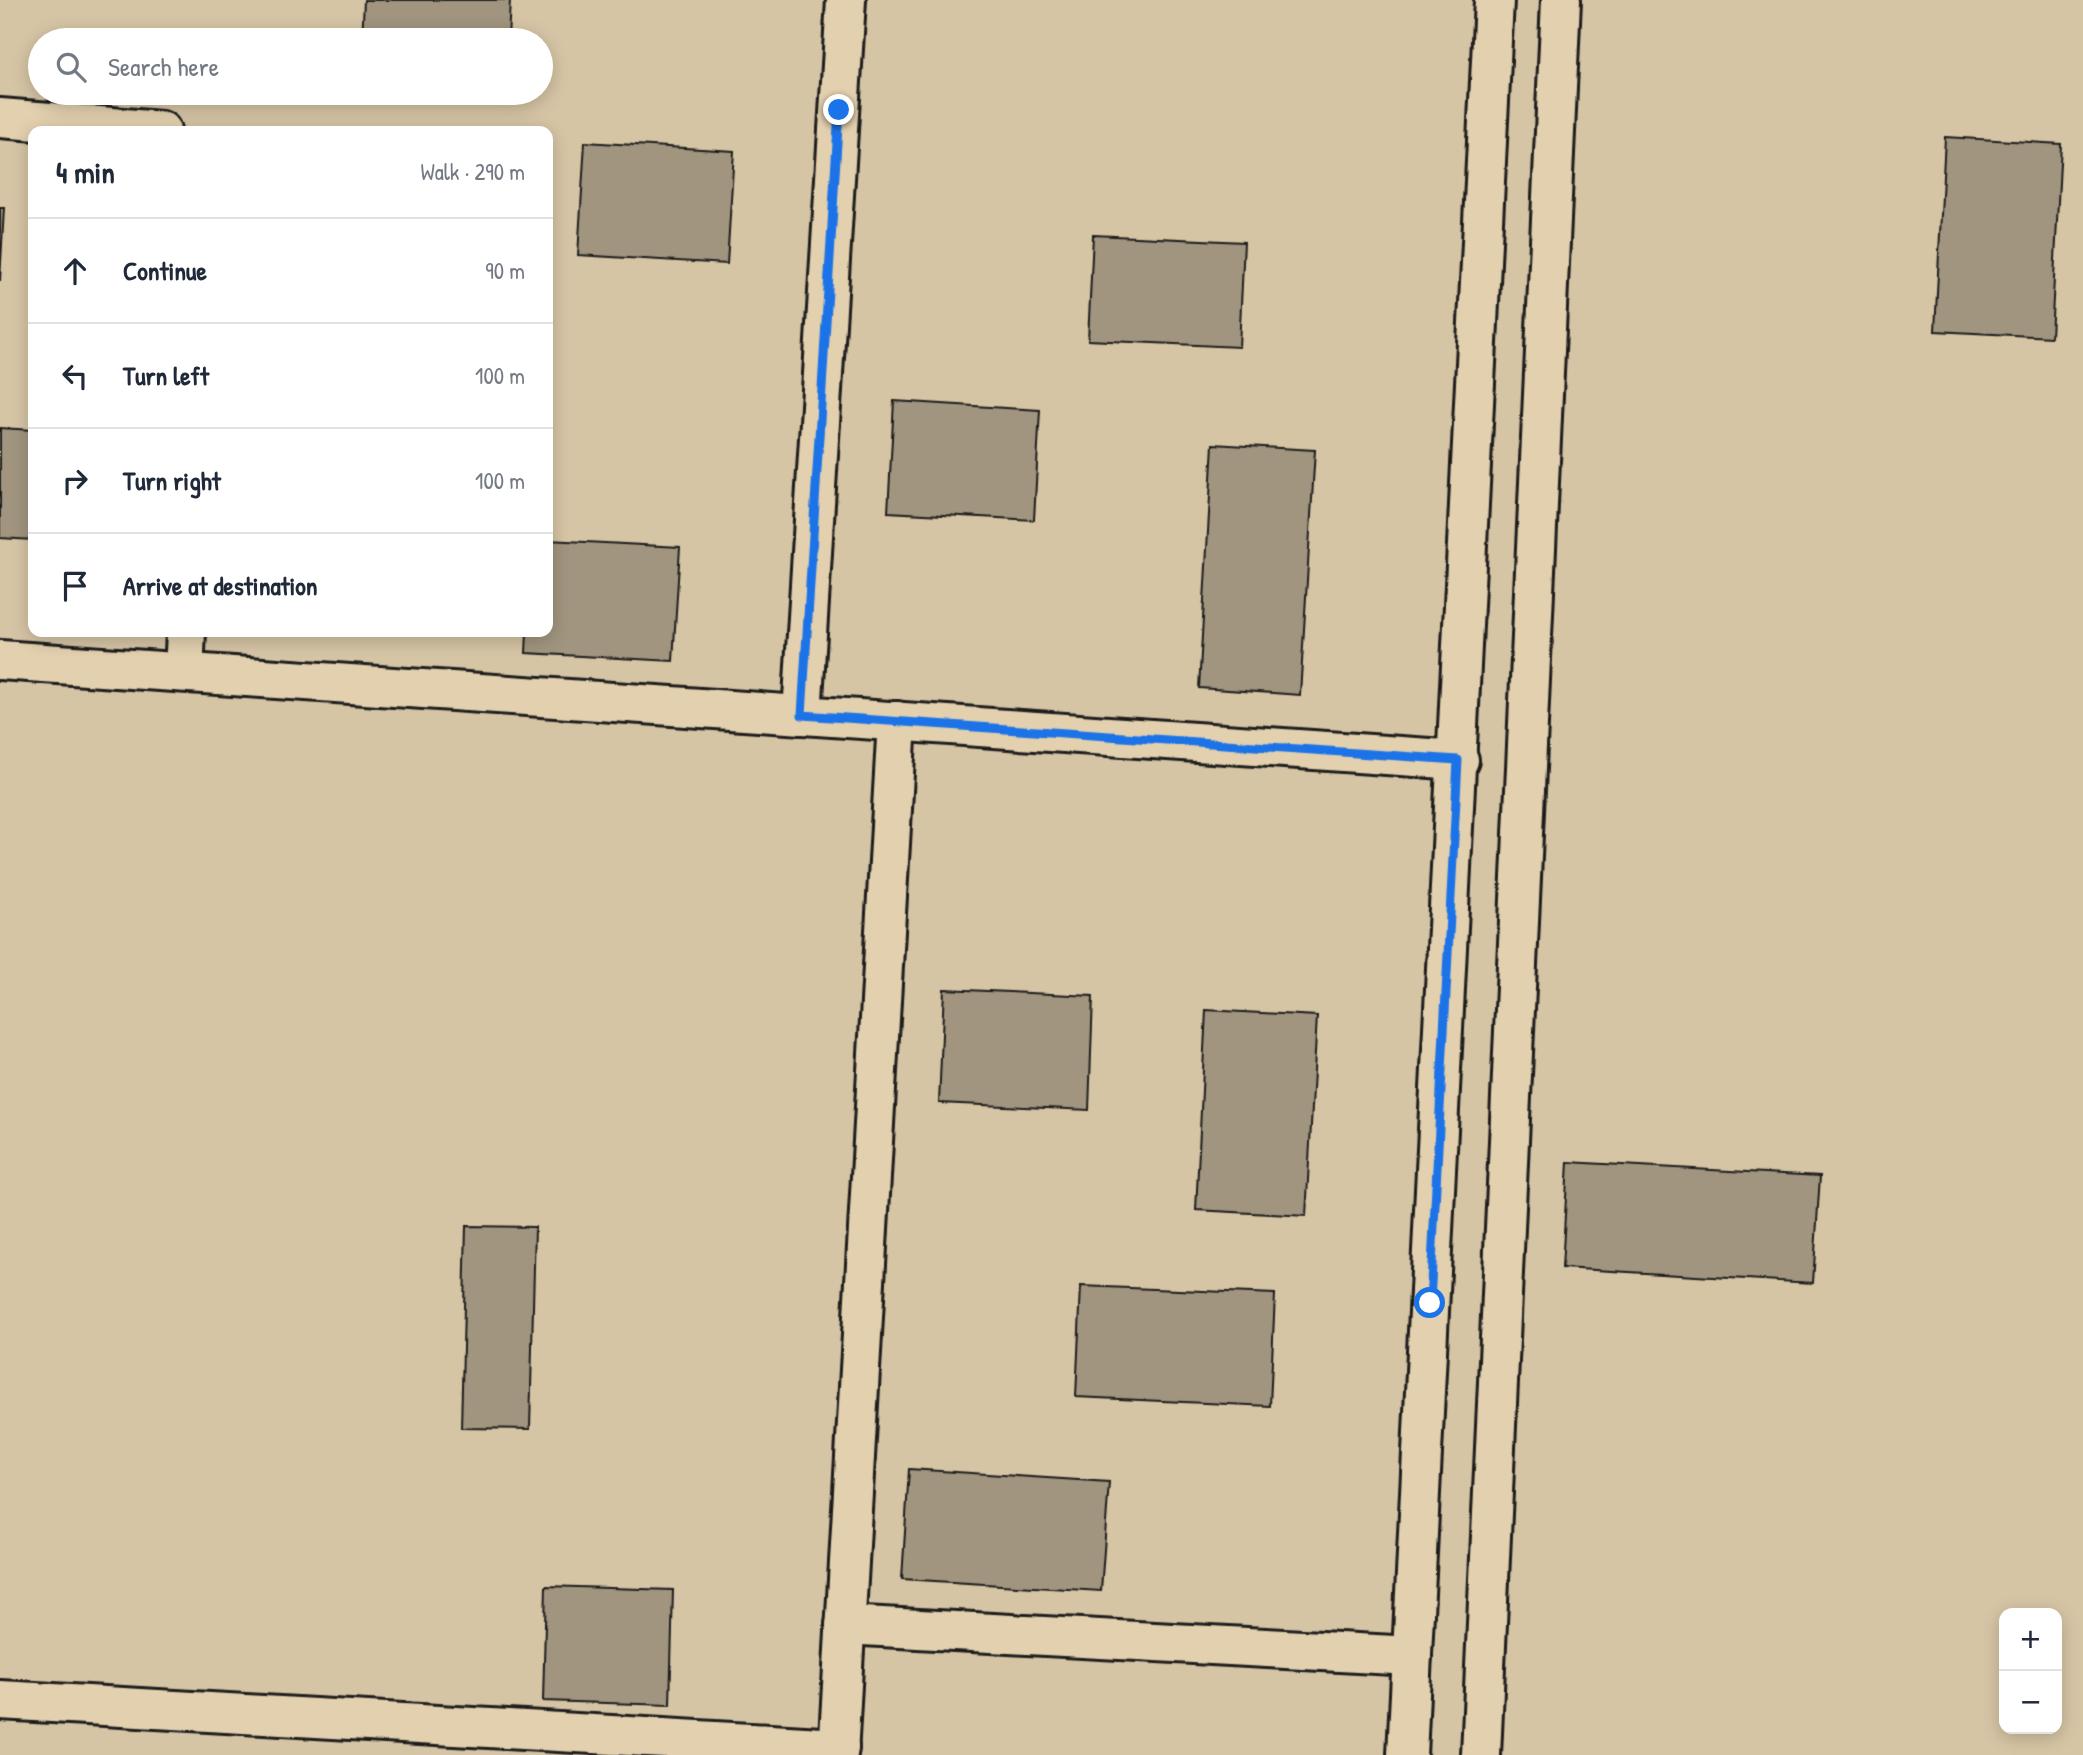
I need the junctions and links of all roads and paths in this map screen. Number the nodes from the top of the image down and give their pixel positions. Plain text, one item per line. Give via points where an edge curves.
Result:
1 (846, 0) edge
2 (1494, 0) edge
3 (1561, 0) edge
4 (0, 118) edge
5 (98, 126) edge
6 (186, 637) edge
7 (0, 660) edge
8 (184, 673) junction
9 (802, 715) junction
10 (897, 721) junction
11 (1458, 760) junction
12 (845, 1625) junction
13 (1412, 1656) junction
14 (0, 1700) edge
15 (400, 1739) edge
16 (838, 1751) edge
17 (1407, 1755) edge
18 (1481, 1755) edge

1 - 9 street
2 - 11 street
3 - 18 street
4 - 5 street
6 - 8 street
7 - 8 street
8 - 9 street
9 - 10 street
10 - 11 street
10 - 12 street
11 - 13 street
12 - 13 street
12 - 16 street
13 - 17 street
14 - 15 street
15 - 16 street

